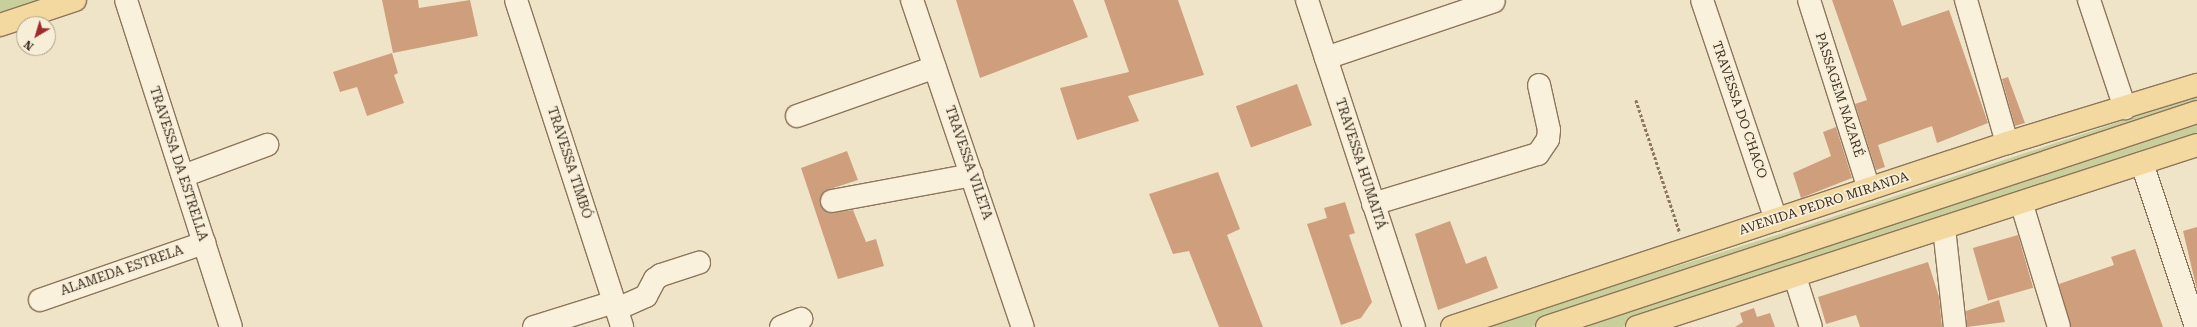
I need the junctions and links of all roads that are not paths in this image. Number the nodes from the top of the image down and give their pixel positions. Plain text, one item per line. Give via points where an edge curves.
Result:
1 (75, 0) edge
2 (126, 0) edge
3 (516, 0) edge
4 (912, 0) edge
5 (1307, 0) edge
6 (1702, 0) edge
7 (1809, 0) edge
8 (1966, 0) edge
9 (2089, 0) edge
10 (1494, 1) dead end
11 (0, 25) edge
12 (1326, 58) junction
13 (935, 67) junction
14 (1538, 85) dead end
15 (2197, 85) edge
16 (2125, 108) junction
17 (2197, 112) edge
18 (797, 116) dead end
19 (2007, 143) junction
20 (267, 145) dead end
21 (2197, 145) edge
22 (2142, 163) junction
23 (972, 175) junction
24 (182, 176) junction
25 (1869, 189) junction
26 (832, 201) dead end
27 (1374, 204) junction
28 (2022, 205) junction
29 (1776, 220) junction
30 (1944, 228) junction
31 (204, 243) junction
32 (699, 263) dead end
33 (1795, 277) junction
34 (40, 300) dead end
35 (618, 312) edge
36 (231, 327) edge
37 (534, 327) edge
38 (1023, 327) edge
39 (1414, 327) edge
40 (1452, 327) edge
41 (1547, 327) edge
42 (1637, 327) edge
43 (1811, 327) edge
44 (1955, 327) edge
45 (2059, 327) edge
46 (2196, 327) edge

1 - 11 main road
2 - 24 street, TRAVESSA DA ESTRELLA
3 - 35 street, TRAVESSA TIMBÓ
4 - 13 street, TRAVESSA VILETA
5 - 12 street, TRAVESSA HUMAITÁ
6 - 29 street, TRAVESSA DO CHACO
7 - 25 street, PASSAGEM NAZARÉ
8 - 19 street
9 - 16 street
10 - 12 street
12 - 27 street, TRAVESSA HUMAITÁ
13 - 18 street
13 - 23 street, TRAVESSA VILETA
14 - 27 street via 1549,130 1548,139 1538,154
15 - 16 main road, AVENIDA PEDRO MIRANDA
16 - 19 main road, AVENIDA PEDRO MIRANDA
17 - 41 main road
19 - 25 main road, AVENIDA PEDRO MIRANDA
20 - 24 street
21 - 22 main road
22 - 28 main road
22 - 46 street
23 - 26 street
23 - 38 street, TRAVESSA VILETA
24 - 31 street, TRAVESSA DA ESTRELLA
25 - 29 main road, AVENIDA PEDRO MIRANDA
27 - 39 street, TRAVESSA HUMAITÁ
28 - 30 main road
28 - 45 street
29 - 40 main road, AVENIDA PEDRO MIRANDA
30 - 33 main road
30 - 44 street
31 - 34 street, ALAMEDA ESTRELA
31 - 36 street, TRAVESSA DA ESTRELLA
32 - 35 street via 654,279 646,296
33 - 42 main road
33 - 43 street
35 - 37 street

